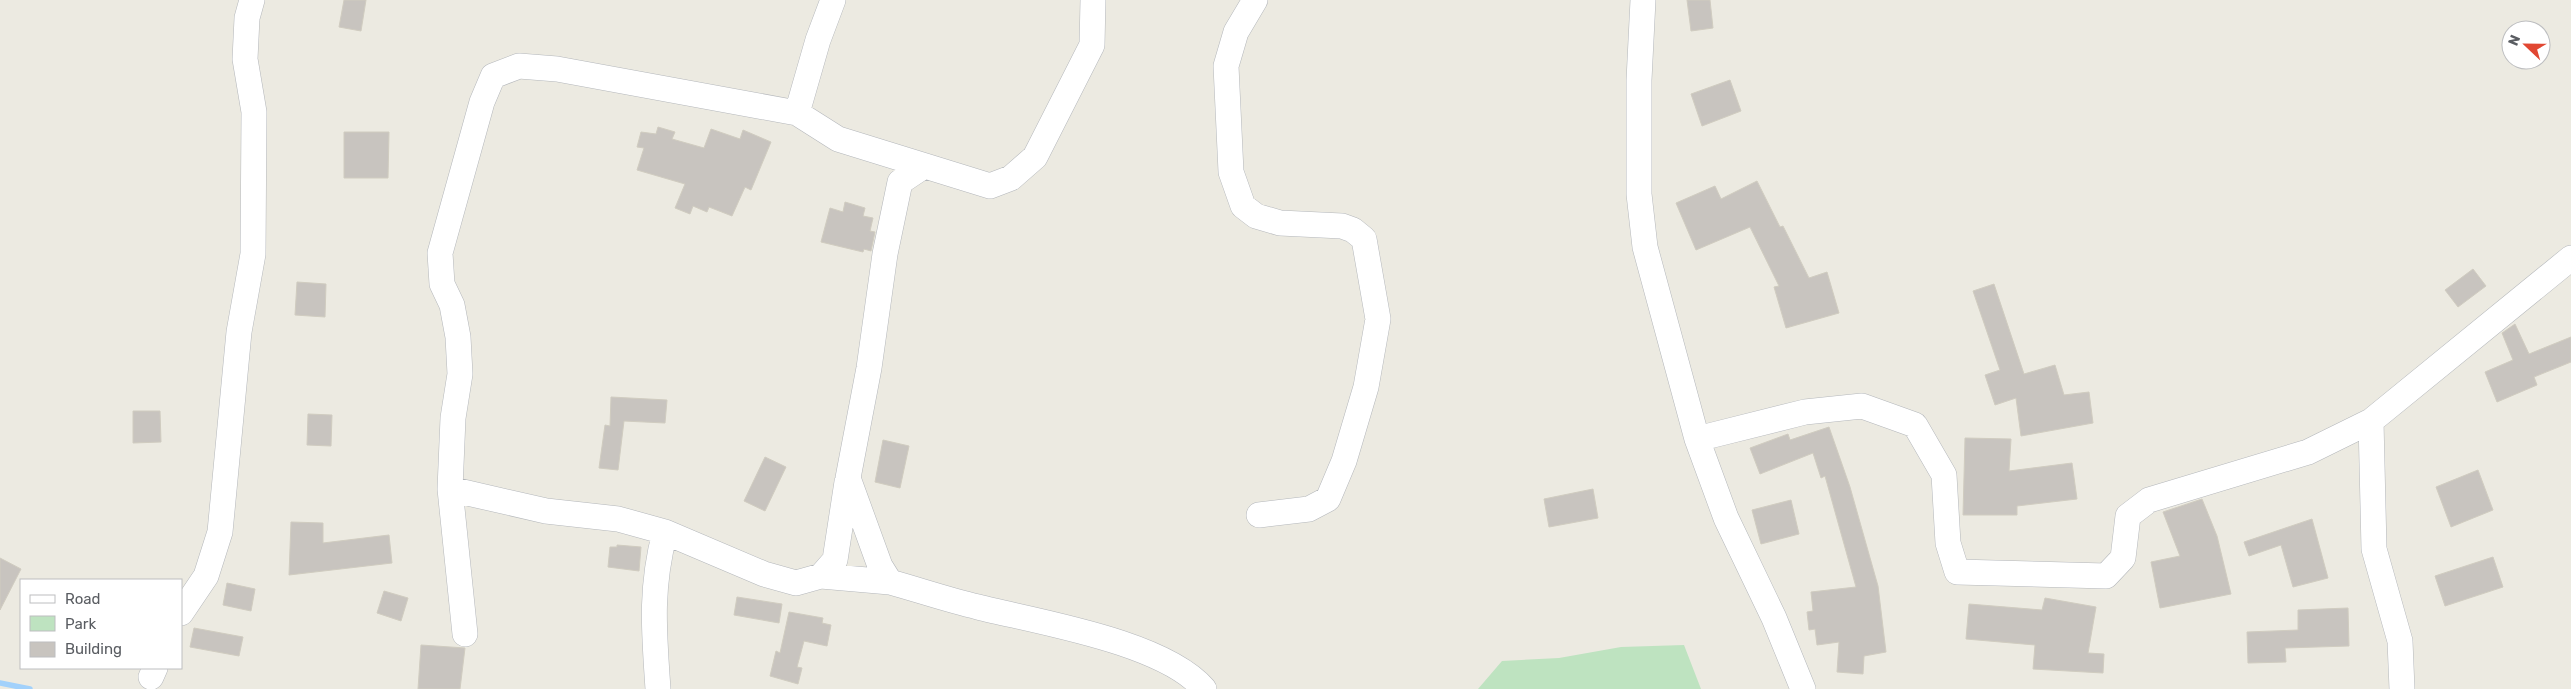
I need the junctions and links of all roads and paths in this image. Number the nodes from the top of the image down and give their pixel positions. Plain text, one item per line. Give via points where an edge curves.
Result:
1 (252, 0) edge
2 (832, 0) edge
3 (1093, 0) edge
4 (1255, 0) edge
5 (1644, 0) edge
6 (797, 113) junction
7 (924, 166) junction
8 (2571, 258) edge
9 (2371, 421) junction
10 (1698, 439) junction
11 (848, 478) junction
12 (450, 489) junction
13 (1259, 515) dead end
14 (665, 532) junction
15 (821, 576) junction
16 (890, 582) junction
17 (182, 612) edge
18 (465, 634) dead end
19 (658, 689) edge
20 (1204, 689) edge
21 (1803, 689) edge
22 (2402, 689) edge

1 - 17 street via 245,59 254,112 253,254 239,332 220,532 206,576
2 - 6 street
3 - 7 street via 1092,45 1035,157 1011,178 990,186
4 - 13 street via 1236,32 1226,66 1231,172 1243,206 1256,216 1280,223 1342,226 1364,239 1378,318 1366,387 1344,461 1328,499 1309,509
5 - 10 street via 1639,80 1639,194 1645,247
6 - 7 street via 838,139
6 - 12 street via 557,68 519,66 493,76 482,102 440,253 442,284 452,305 458,337 460,374 453,418
7 - 11 street via 900,182
8 - 9 street
9 - 10 street via 2308,452 2149,500 2128,516 2123,558 2106,576 1957,572 1948,542 1944,475 1915,425 1862,406 1806,412
9 - 22 street via 2374,549 2400,641
10 - 21 street via 1726,518 1774,618
11 - 15 street via 835,560
11 - 16 street via 880,566
12 - 14 street via 546,511 618,519
12 - 18 street
14 - 15 street via 764,574 796,583
14 - 19 street via 658,560 653,612
15 - 16 street
16 - 20 street via 977,607 1096,635 1154,656 1197,681

